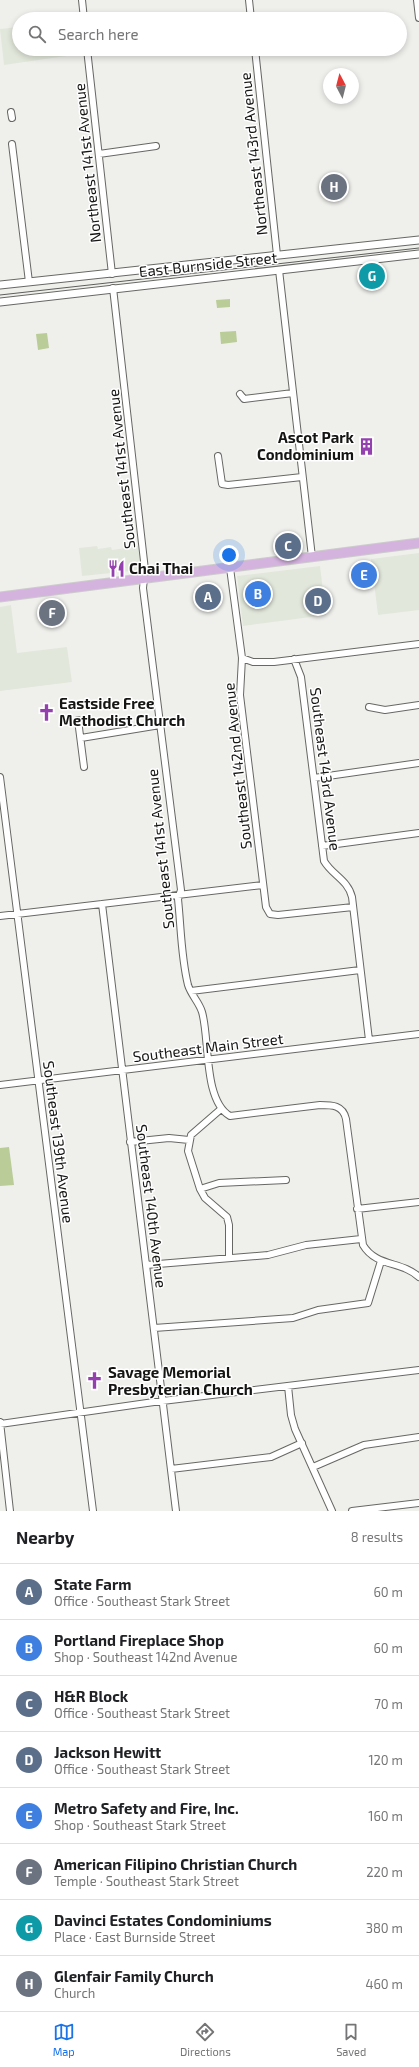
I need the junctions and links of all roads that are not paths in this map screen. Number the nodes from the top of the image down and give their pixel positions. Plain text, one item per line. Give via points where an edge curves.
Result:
1 (82, 0) edge
2 (249, 0) edge
3 (417, 0) edge
4 (83, 12) edge
5 (251, 12) edge
6 (419, 14) edge
7 (419, 18) edge
8 (88, 56) edge
9 (256, 56) edge
10 (12, 144) dead end
11 (156, 146) dead end
12 (99, 154) junction
13 (419, 240) edge
14 (419, 254) edge
15 (278, 255) junction
16 (279, 270) junction
17 (112, 274) junction
18 (29, 282) junction
19 (0, 285) edge
20 (113, 288) junction
21 (0, 302) edge
22 (293, 393) junction
23 (240, 394) dead end
24 (218, 456) dead end
25 (302, 477) junction
26 (419, 543) edge
27 (312, 557) junction
28 (230, 568) junction
29 (144, 579) junction
30 (0, 597) edge
31 (419, 644) edge
32 (242, 658) junction
33 (294, 659) junction
34 (419, 705) edge
35 (369, 707) dead end
36 (78, 720) dead end
37 (160, 726) junction
38 (81, 738) junction
39 (419, 763) edge
40 (84, 767) dead end
41 (0, 777) edge
42 (314, 778) junction
43 (419, 833) edge
44 (322, 846) junction
45 (263, 885) junction
46 (179, 894) junction
47 (102, 904) junction
48 (353, 907) junction
49 (17, 914) junction
50 (0, 916) edge
51 (360, 970) junction
52 (190, 991) junction
53 (419, 1034) edge
54 (369, 1040) junction
55 (209, 1060) junction
56 (123, 1070) junction
57 (38, 1080) junction
58 (0, 1085) edge
59 (221, 1109) junction
60 (189, 1140) junction
61 (130, 1142) junction
62 (286, 1180) dead end
63 (200, 1189) junction
64 (419, 1202) edge
65 (358, 1209) junction
66 (361, 1239) junction
67 (229, 1257) junction
68 (381, 1261) junction
69 (146, 1265) junction
70 (419, 1277) edge
71 (154, 1328) junction
72 (419, 1370) edge
73 (288, 1386) junction
74 (163, 1401) junction
75 (80, 1411) junction
76 (0, 1423) edge
77 (419, 1437) edge
78 (302, 1444) junction
79 (313, 1467) junction
80 (171, 1469) junction
81 (419, 1503) edge
82 (10, 1510) edge
83 (2, 1511) edge
84 (93, 1511) edge
85 (176, 1511) edge
86 (332, 1511) edge
87 (352, 1511) edge

1 - 4 street
2 - 5 street
3 - 6 street
6 - 7 street
8 - 12 street, Northeast 141st Avenue
9 - 15 street, Northeast 143rd Avenue
10 - 18 street
11 - 12 street
12 - 17 street, Northeast 141st Avenue
13 - 15 street, East Burnside Street
14 - 16 street, East Burnside Street
15 - 17 street, East Burnside Street
16 - 20 street, East Burnside Street
16 - 22 street
17 - 18 street, East Burnside Street
18 - 19 street, East Burnside Street
20 - 21 street, East Burnside Street
20 - 29 street, Southeast 141st Avenue
22 - 23 street via 244,399
22 - 25 street
24 - 25 street via 222,484 228,486
25 - 27 street
26 - 27 main road
27 - 28 main road
28 - 29 main road
28 - 32 street, Southeast 142nd Avenue
29 - 30 main road
29 - 37 street, Southeast 141st Avenue
31 - 33 street
32 - 33 street via 263,663
32 - 45 street, Southeast 142nd Avenue via 240,695
33 - 42 street, Southeast 143rd Avenue via 301,677
34 - 35 street via 385,710
36 - 38 street
37 - 38 street
37 - 46 street, Southeast 141st Avenue
38 - 40 street
39 - 42 street
41 - 49 street, Southeast 139th Avenue
42 - 44 street, Southeast 143rd Avenue
43 - 44 street
44 - 48 street, Southeast 143rd Avenue via 324,861 328,868 342,879 350,890
45 - 46 street
45 - 48 street, Southeast 142nd Avenue via 266,907 270,914
46 - 47 street
46 - 52 street, Southeast 141st Avenue
47 - 49 street
47 - 56 street, Southeast 140th Avenue
48 - 51 street, Southeast 143rd Avenue
49 - 50 street
49 - 57 street, Southeast 139th Avenue
51 - 52 street
51 - 54 street, Southeast 143rd Avenue
52 - 55 street, Southeast 141st Avenue via 202,1012
53 - 54 street, Southeast Main Street
54 - 55 street, Southeast Main Street
55 - 56 street, Southeast Main Street
55 - 59 street, Southeast 141st Avenue via 213,1086
56 - 57 street, Southeast Main Street
56 - 61 street, Southeast 140th Avenue
57 - 58 street, Southeast Main Street
57 - 75 street, Southeast 139th Avenue
59 - 60 street via 195,1130
59 - 65 street via 230,1116 236,1116 330,1105 338,1107 345,1115
60 - 61 street via 169,1138
60 - 63 street via 190,1161
61 - 69 street, Southeast 140th Avenue
62 - 63 street via 219,1183
63 - 67 street via 205,1198 226,1217 229,1225
64 - 65 street
65 - 66 street
66 - 67 street via 306,1245 268,1255
66 - 68 street via 369,1254
67 - 69 street
68 - 70 street via 408,1270
68 - 71 street via 368,1303 318,1310 293,1318
69 - 71 street, Southeast 140th Avenue
71 - 74 street, Southeast 140th Avenue
72 - 73 street
73 - 74 street
73 - 78 street via 293,1422
74 - 75 street
74 - 80 street, Southeast 140th Avenue
75 - 76 street
75 - 84 street, Southeast 139th Avenue
76 - 82 street
77 - 79 street via 364,1445
78 - 79 street
78 - 80 street via 271,1457
79 - 86 street
80 - 85 street, Southeast 140th Avenue
81 - 87 street
82 - 83 street

